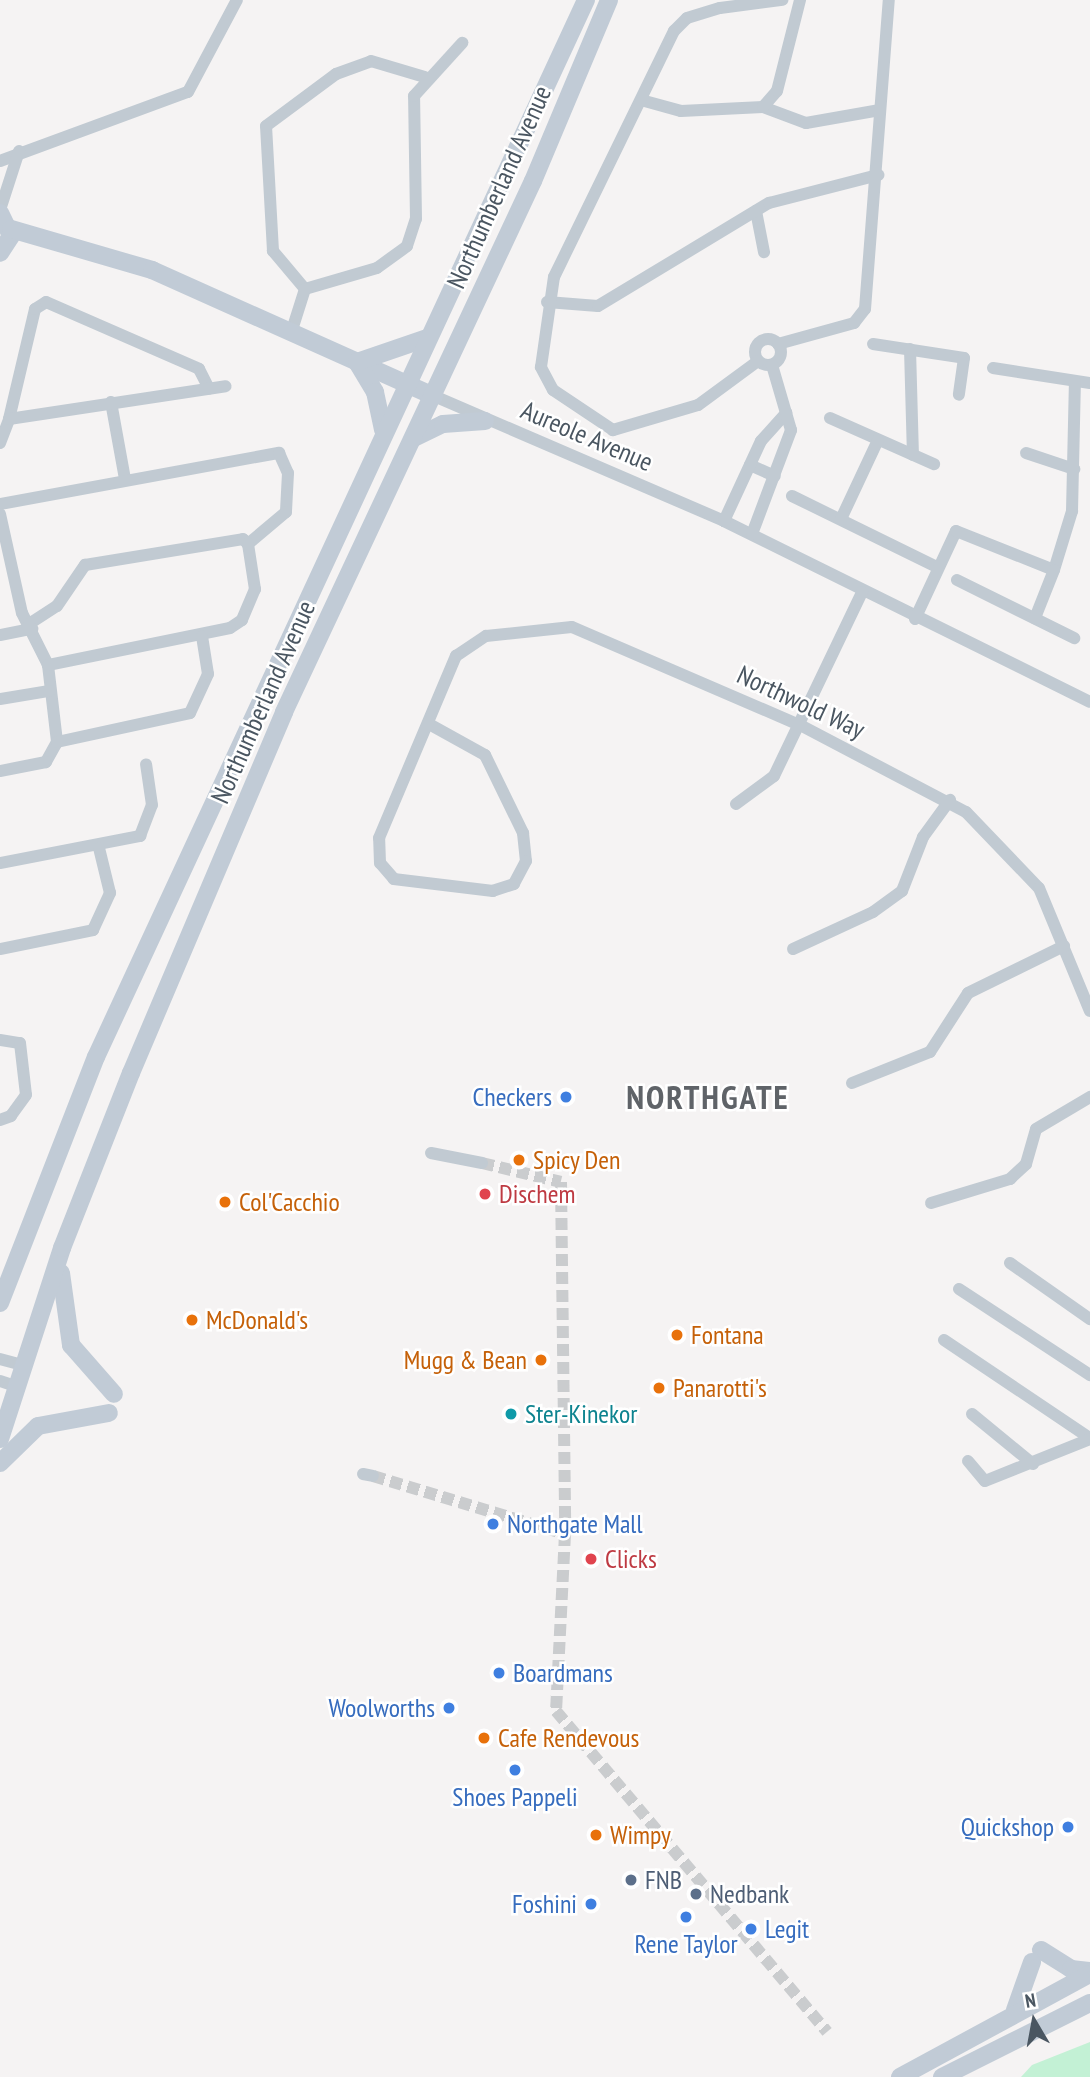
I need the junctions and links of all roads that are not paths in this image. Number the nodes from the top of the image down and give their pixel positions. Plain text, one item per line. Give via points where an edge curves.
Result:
1 (237, 0) edge
2 (586, 0) edge
3 (609, 0) edge
4 (782, 0) edge
5 (800, 0) edge
6 (889, 0) edge
7 (462, 43) dead end
8 (425, 77) junction
9 (641, 100) junction
10 (763, 107) junction
11 (880, 110) junction
12 (19, 151) junction
13 (0, 161) edge
14 (878, 175) junction
15 (0, 211) edge
16 (756, 211) junction
17 (6, 242) edge
18 (764, 252) dead end
19 (305, 289) junction
20 (547, 302) junction
21 (292, 330) junction
22 (427, 338) junction
23 (778, 344) junction
24 (873, 344) dead end
25 (910, 349) junction
26 (758, 360) junction
27 (358, 362) junction
28 (772, 365) junction
29 (993, 368) dead end
30 (1075, 382) junction
31 (404, 383) junction
32 (1090, 383) edge
33 (226, 386) dead end
34 (209, 389) junction
35 (959, 395) dead end
36 (434, 396) junction
37 (111, 402) junction
38 (786, 413) junction
39 (830, 418) dead end
40 (9, 419) junction
41 (485, 421) junction
42 (383, 433) junction
43 (414, 438) junction
44 (878, 440) junction
45 (0, 443) edge
46 (1026, 453) dead end
47 (914, 455) junction
48 (934, 464) dead end
49 (750, 465) junction
50 (1074, 469) junction
51 (775, 476) junction
52 (125, 480) junction
53 (792, 496) dead end
54 (0, 504) edge
55 (0, 514) edge
56 (841, 519) junction
57 (724, 521) junction
58 (752, 534) junction
59 (248, 544) junction
60 (937, 567) junction
61 (14, 569) junction
62 (1054, 570) junction
63 (0, 571) edge
64 (957, 580) dead end
65 (862, 593) junction
66 (1035, 618) junction
67 (915, 619) junction
68 (30, 627) junction
69 (0, 635) edge
70 (202, 636) junction
71 (1074, 638) dead end
72 (48, 665) junction
73 (49, 691) junction
74 (0, 699) edge
75 (1090, 702) edge
76 (429, 723) junction
77 (802, 726) junction
78 (57, 742) junction
79 (146, 764) dead end
80 (0, 771) edge
81 (950, 800) junction
82 (736, 804) dead end
83 (99, 848) junction
84 (0, 863) edge
85 (1064, 946) junction
86 (0, 949) edge
87 (793, 949) dead end
88 (1090, 1011) edge
89 (0, 1040) edge
90 (852, 1083) dead end
91 (1090, 1097) edge
92 (0, 1120) edge
93 (431, 1153) dead end
94 (482, 1163) tunnel mouth
95 (932, 1203) dead end
96 (62, 1248) junction
97 (1010, 1263) dead end
98 (958, 1289) dead end
99 (0, 1302) edge
100 (1090, 1319) edge
101 (944, 1340) dead end
102 (0, 1359) edge
103 (26, 1366) junction
104 (1090, 1375) edge
105 (0, 1381) edge
106 (19, 1387) junction
107 (114, 1394) dead end
108 (109, 1413) dead end
109 (972, 1415) dead end
110 (0, 1439) edge
111 (1090, 1439) edge
112 (968, 1461) dead end
113 (0, 1463) edge
114 (1033, 1464) junction
115 (1090, 1973) edge
116 (1090, 2003) edge
117 (1015, 2010) junction
118 (900, 2077) edge
119 (942, 2077) edge

1 - 12 street via 188,92
2 - 22 main road, Northumberland Avenue
3 - 36 main road, Northumberland Avenue
4 - 9 street via 687,18
5 - 10 street via 777,91
6 - 11 street
7 - 8 street
8 - 19 street via 414,96 416,219 407,246 377,268
8 - 19 street via 371,61 336,74 266,127 273,251
9 - 10 street via 681,111
9 - 20 street
10 - 11 street via 806,123
11 - 14 street
12 - 13 street
12 - 15 street
14 - 16 street
14 - 23 street via 870,284 861,317
15 - 17 main road, Aureole Avenue
16 - 18 street
16 - 20 street via 598,306
17 - 21 main road, Aureole Avenue via 54,243 152,270
19 - 21 street
20 - 26 street via 541,367 553,390 606,428 698,405
21 - 27 main road, Aureole Avenue
22 - 27 main road
22 - 31 main road, Northumberland Avenue
23 - 26 street via 760,342
23 - 28 street via 780,359
24 - 25 street
25 - 35 street via 964,358
25 - 47 street
26 - 28 street
27 - 31 main road, Aureole Avenue
27 - 42 main road via 375,391
28 - 38 street
29 - 30 street
30 - 32 street
30 - 50 street
31 - 36 main road, Aureole Avenue
31 - 42 main road, Northumberland Avenue
33 - 34 street
34 - 37 street
34 - 40 street via 199,369 46,302 35,309
36 - 41 street, Aureole Avenue
36 - 43 main road, Northumberland Avenue
37 - 40 street
37 - 52 street
38 - 49 street
38 - 51 street via 791,430
39 - 44 street
40 - 45 street
41 - 43 main road via 443,424
41 - 57 street, Aureole Avenue
42 - 99 main road, Northumberland Avenue via 96,1057
43 - 96 main road, Northumberland Avenue via 284,712
44 - 47 street
44 - 56 street
46 - 50 street
47 - 48 street
49 - 51 street
49 - 57 street
50 - 62 street via 1072,510
51 - 58 street
52 - 54 street
52 - 59 street via 279,453 288,473 286,512
53 - 56 street
55 - 61 street
56 - 60 street
57 - 58 street, Aureole Avenue
58 - 65 street, Aureole Avenue
59 - 68 street via 243,539 85,565 57,606
59 - 70 street via 255,589 242,620
60 - 62 street via 956,531
60 - 67 street
61 - 63 street
61 - 68 street
62 - 66 street
64 - 66 street
65 - 67 street, Aureole Avenue
65 - 77 street
66 - 71 street
67 - 75 street, Aureole Avenue
68 - 69 street
68 - 72 street
70 - 72 street
70 - 78 street via 208,674 190,713
72 - 73 street
73 - 74 street
73 - 78 street
76 - 76 street, Northwold Way via 485,755 523,833 526,860 505,889 394,879 380,863 376,852 384,820
76 - 77 street, Northwold Way via 464,648 499,633 555,626 590,631
77 - 81 street, Northwold Way
77 - 82 street via 767,785
78 - 80 street via 46,762
79 - 83 street via 152,805 144,831
81 - 85 street, Northwold Way via 1039,888
81 - 87 street via 923,837 902,891 873,912
83 - 84 street
83 - 86 street via 110,893 93,930
85 - 88 street, Northwold Way
85 - 90 street via 968,993 930,1052
89 - 92 street via 20,1043 26,1095 11,1116
91 - 95 street via 1036,1129 1026,1164 1010,1179
93 - 94 street
96 - 103 main road, Northumberland Avenue
96 - 107 main road via 63,1326 85,1365
97 - 100 street
98 - 104 street
101 - 111 street
102 - 103 street
103 - 106 main road, Northumberland Avenue
105 - 106 street
106 - 110 main road, Northumberland Avenue
108 - 113 main road via 38,1426
109 - 114 street
111 - 114 street
112 - 114 street via 985,1481
115 - 117 main road
115 - 117 main road via 1036,1956
116 - 119 main road
117 - 118 main road

